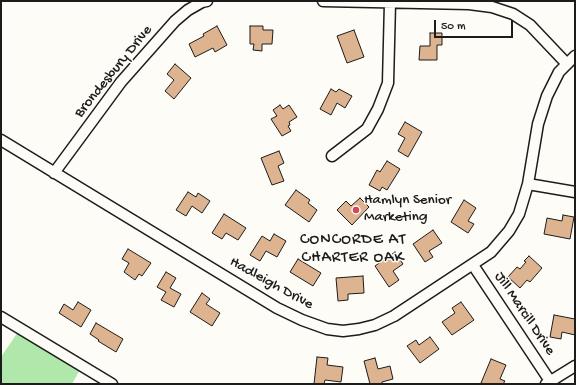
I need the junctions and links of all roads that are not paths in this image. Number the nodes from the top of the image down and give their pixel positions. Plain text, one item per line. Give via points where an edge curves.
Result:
1 (206, 1) edge
2 (323, 1) edge
3 (390, 3) junction
4 (575, 56) edge
5 (567, 64) junction
6 (1, 140) edge
7 (332, 156) dead end
8 (54, 173) junction
9 (528, 184) junction
10 (575, 192) edge
11 (473, 265) junction
12 (1, 317) edge
13 (575, 366) edge
14 (548, 382) edge
15 (112, 384) edge

1 - 8 street, Brondesbury Drive via 174,21 121,82
2 - 3 street
3 - 5 street via 469,4 492,7 513,14 530,25
3 - 7 street via 388,83 378,110 367,129
4 - 5 street, Hadleigh Drive
5 - 9 street, Hadleigh Drive via 559,72 547,96 538,124
6 - 8 street, Hadleigh Drive
8 - 11 street, Hadleigh Drive via 278,308 327,329 359,329 381,322
9 - 10 street
9 - 11 street, Hadleigh Drive via 509,231 491,252
11 - 14 street, Jill Marcill Drive
12 - 15 street
13 - 14 street

